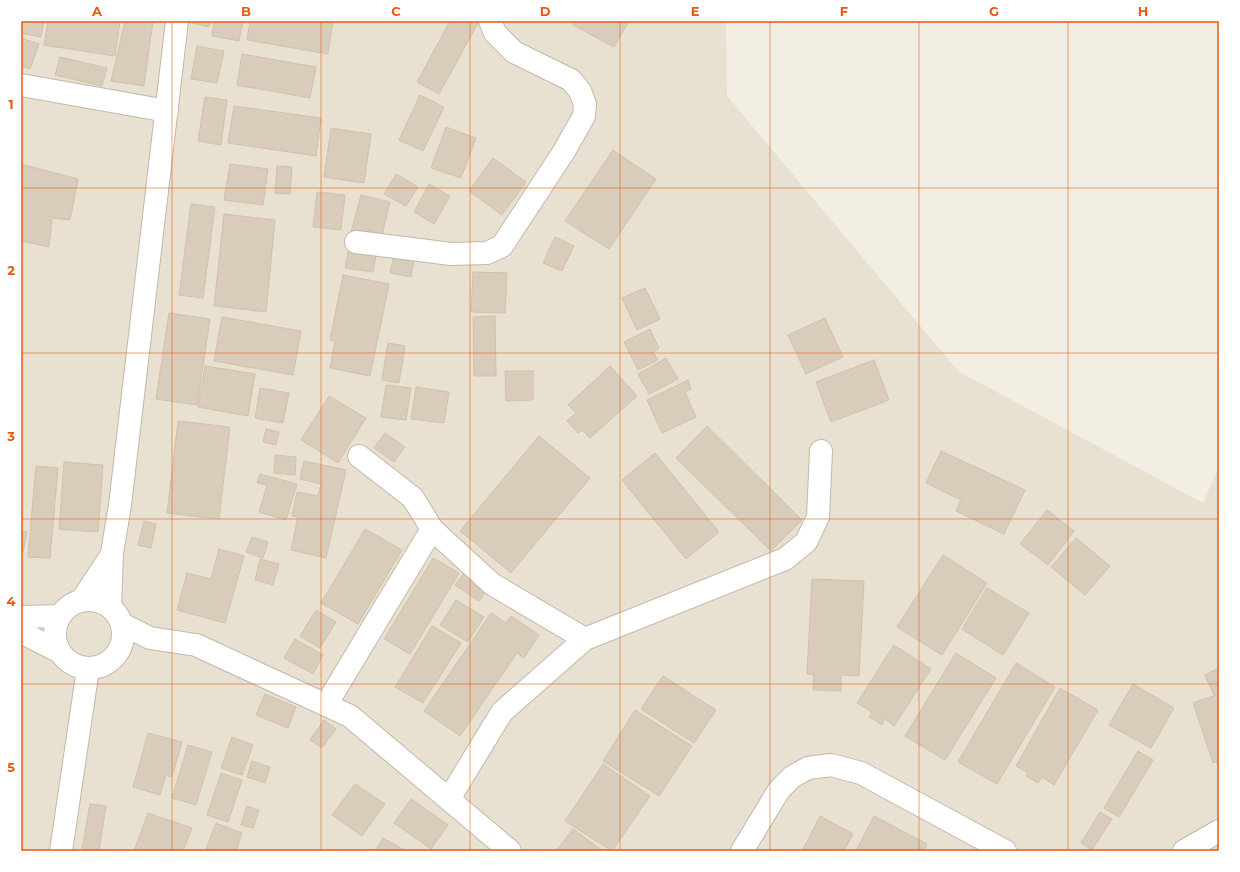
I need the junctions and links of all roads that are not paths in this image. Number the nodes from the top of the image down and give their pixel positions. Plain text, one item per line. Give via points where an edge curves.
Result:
1 (177, 21) edge
2 (490, 21) edge
3 (21, 85) edge
4 (167, 111) junction
5 (356, 242) dead end
6 (821, 451) dead end
7 (359, 456) dead end
8 (432, 529) junction
9 (112, 553) junction
10 (82, 600) junction
11 (110, 606) junction
12 (58, 616) junction
13 (21, 617) edge
14 (122, 624) junction
15 (21, 632) edge
16 (150, 638) junction
17 (585, 639) junction
18 (120, 649) junction
19 (58, 651) junction
20 (88, 669) junction
21 (326, 705) junction
22 (449, 799) junction
23 (1219, 831) edge
24 (61, 851) edge
25 (510, 851) edge
26 (742, 851) edge
27 (1005, 851) edge
28 (1184, 851) edge

1 - 4 street
2 - 5 street via 495,33 514,52 571,80 580,91 585,104 584,116 563,153 502,246 487,253 451,254
3 - 4 street
4 - 9 street via 120,505
6 - 17 street via 818,517 806,542 785,559
7 - 8 street via 413,498
8 - 17 street via 492,584
8 - 21 street
9 - 10 street
9 - 11 street
10 - 11 street via 97,600
10 - 12 street via 68,606
11 - 14 street
12 - 13 street
12 - 19 street via 54,628 54,640
14 - 16 street
14 - 18 street
15 - 19 street
16 - 18 street
16 - 21 street via 196,644
17 - 22 street via 502,712
18 - 20 street via 106,663
19 - 20 street via 66,660
20 - 24 street
21 - 22 street via 350,716
22 - 25 street
23 - 28 street
26 - 27 street via 779,790 792,777 808,768 831,765 861,773

